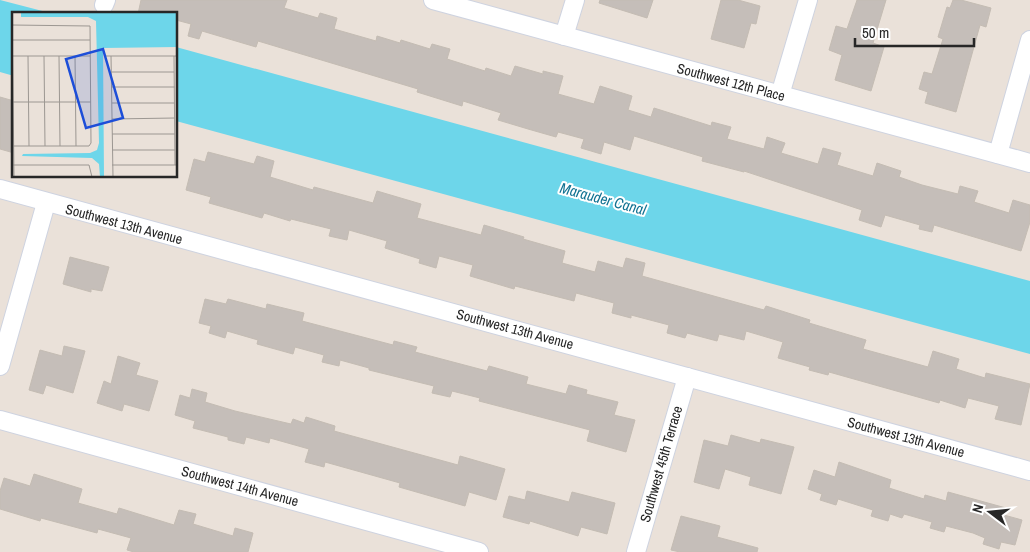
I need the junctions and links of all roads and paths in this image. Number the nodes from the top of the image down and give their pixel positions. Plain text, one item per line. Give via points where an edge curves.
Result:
1 (433, 0) edge
2 (575, 0) edge
3 (808, 0) edge
4 (564, 36) junction
5 (1030, 40) edge
6 (780, 96) junction
7 (998, 154) junction
8 (1030, 163) edge
9 (0, 189) edge
10 (46, 202) junction
11 (0, 366) edge
12 (687, 377) junction
13 (0, 420) edge
14 (1030, 471) edge
15 (479, 552) edge
16 (636, 552) edge

1 - 4 street, Southwest 12th Place
2 - 4 street
3 - 6 street
4 - 6 street, Southwest 12th Place
5 - 7 street
6 - 7 street, Southwest 12th Place
7 - 8 street, Southwest 12th Place
9 - 10 street, Southwest 13th Avenue
10 - 11 street
10 - 12 street, Southwest 13th Avenue
12 - 14 street, Southwest 13th Avenue
12 - 16 street, Southwest 45th Terrace
13 - 15 street, Southwest 14th Avenue

